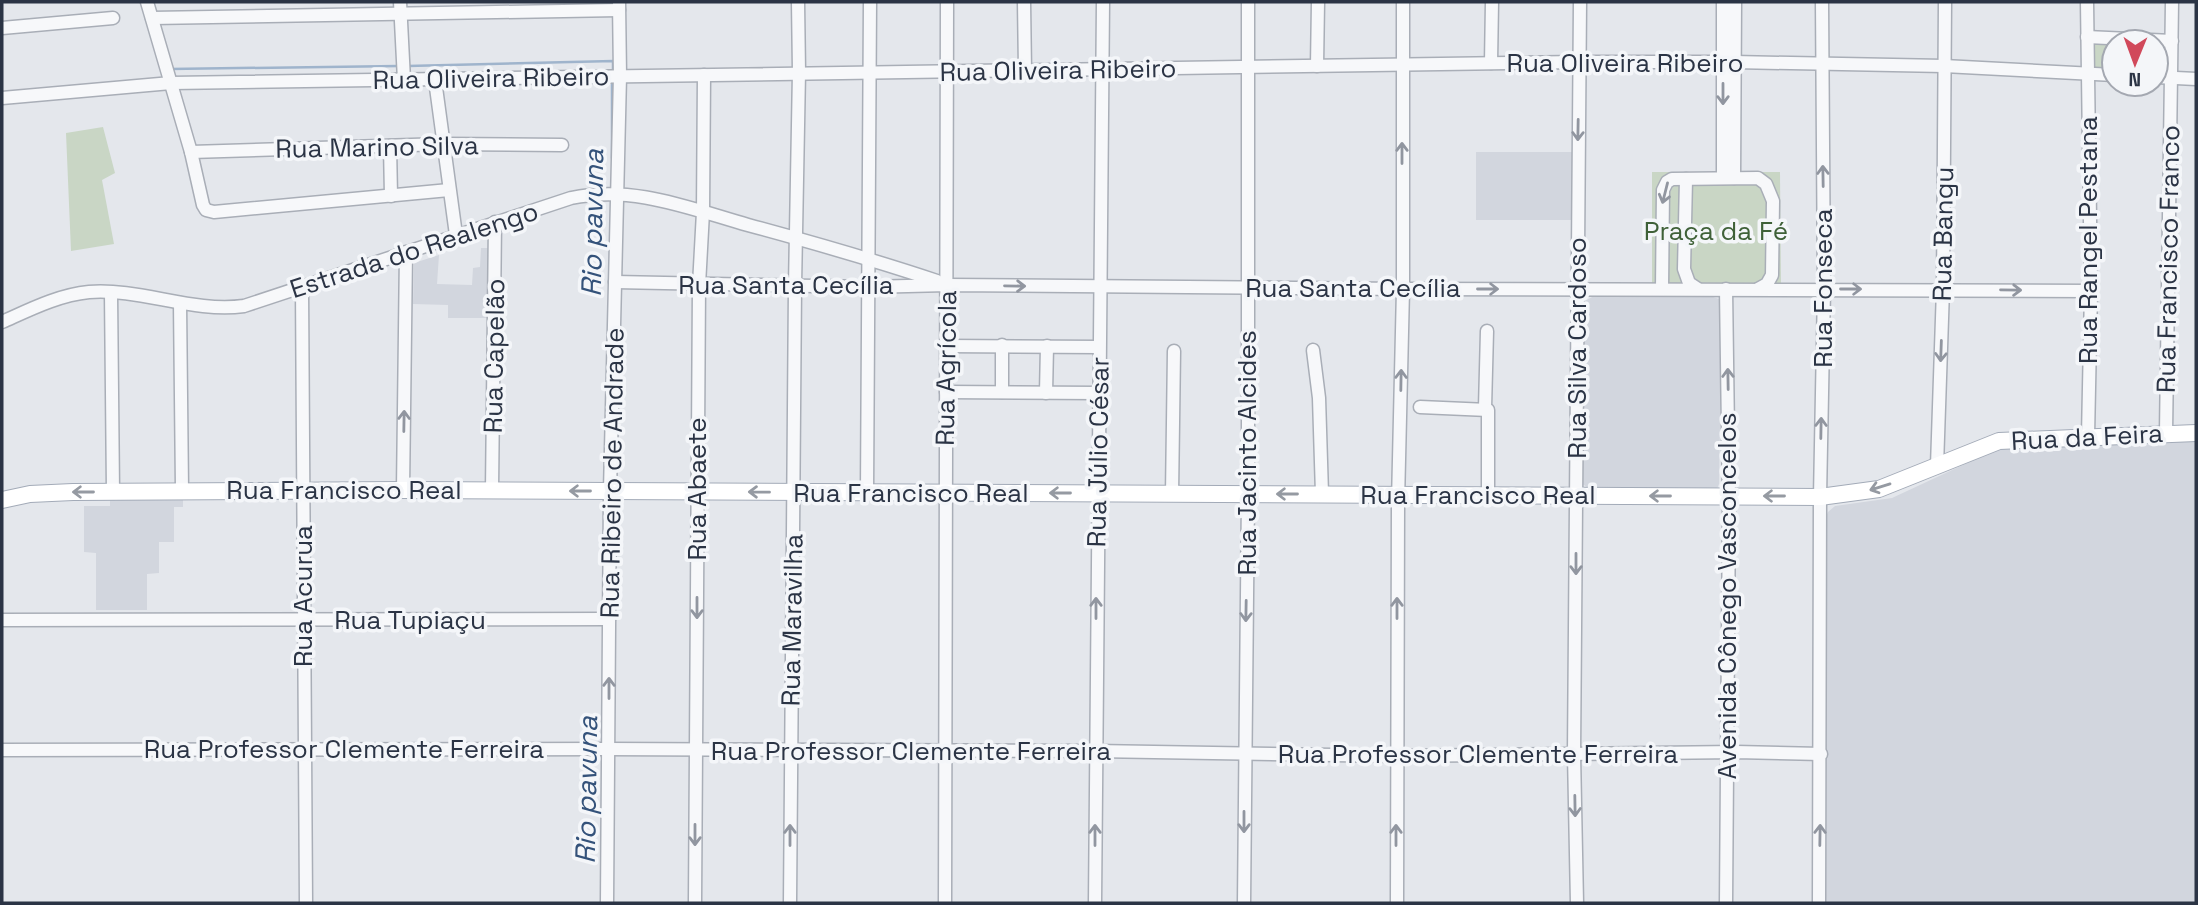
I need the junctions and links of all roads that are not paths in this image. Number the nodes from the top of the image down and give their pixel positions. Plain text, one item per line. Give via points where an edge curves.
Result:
1 (147, 2) edge
2 (798, 2) edge
3 (870, 2) edge
4 (947, 2) edge
5 (1024, 2) edge
6 (1102, 2) edge
7 (1248, 2) edge
8 (1318, 2) edge
9 (1403, 2) edge
10 (1492, 2) edge
11 (1580, 2) edge
12 (1723, 2) edge
13 (1735, 2) edge
14 (1822, 2) edge
15 (1945, 2) edge
16 (2087, 2) edge
17 (2172, 2) edge
18 (619, 6) edge
19 (400, 8) edge
20 (113, 18) dead end
21 (152, 18) junction
22 (2, 28) edge
23 (2087, 37) junction
24 (2172, 41) junction
25 (1579, 62) junction
26 (1729, 62) junction
27 (1491, 63) junction
28 (1821, 63) junction
29 (1402, 65) junction
30 (1247, 66) junction
31 (1317, 66) junction
32 (1944, 66) junction
33 (1102, 68) junction
34 (1025, 71) junction
35 (799, 72) junction
36 (948, 72) junction
37 (870, 73) junction
38 (2087, 74) junction
39 (2100, 74) edge
40 (704, 75) junction
41 (620, 76) junction
42 (2172, 77) junction
43 (2196, 79) edge
44 (404, 80) junction
45 (435, 80) junction
46 (171, 83) junction
47 (2, 98) edge
48 (443, 144) junction
49 (562, 145) dead end
50 (390, 146) junction
51 (191, 152) junction
52 (1729, 178) junction
53 (1686, 179) junction
54 (449, 190) junction
55 (616, 192) junction
56 (391, 196) junction
57 (703, 212) junction
58 (495, 222) junction
59 (456, 235) junction
60 (796, 238) junction
61 (405, 252) junction
62 (868, 259) junction
63 (615, 282) junction
64 (699, 285) junction
65 (947, 285) junction
66 (794, 286) junction
67 (868, 287) junction
68 (1099, 287) junction
69 (302, 288) junction
70 (1248, 288) junction
71 (1577, 288) junction
72 (1403, 289) junction
73 (1662, 289) junction
74 (1698, 289) junction
75 (1727, 289) junction
76 (1758, 289) junction
77 (1824, 289) junction
78 (1943, 289) junction
79 (2091, 291) junction
80 (111, 293) junction
81 (180, 303) junction
82 (2, 322) edge
83 (1487, 331) dead end
84 (1002, 345) junction
85 (946, 346) junction
86 (1047, 346) junction
87 (1099, 347) junction
88 (1174, 351) dead end
89 (1313, 351) dead end
90 (946, 391) junction
91 (1002, 392) junction
92 (1046, 393) junction
93 (1098, 393) junction
94 (1420, 407) dead end
95 (1485, 408) junction
96 (2166, 433) junction
97 (2196, 433) edge
98 (2088, 436) junction
99 (1937, 466) junction
100 (182, 490) junction
101 (404, 490) junction
102 (492, 490) junction
103 (302, 491) junction
104 (610, 491) junction
105 (698, 491) junction
106 (113, 492) junction
107 (794, 492) junction
108 (867, 493) junction
109 (944, 493) junction
110 (1097, 494) junction
111 (1172, 494) junction
112 (1248, 494) junction
113 (1322, 495) junction
114 (1398, 495) junction
115 (1488, 495) junction
116 (1576, 495) junction
117 (1729, 496) junction
118 (1820, 497) junction
119 (2, 500) edge
120 (607, 619) junction
121 (2, 620) edge
122 (303, 620) junction
123 (605, 749) junction
124 (2, 750) edge
125 (304, 750) junction
126 (695, 750) junction
127 (790, 751) junction
128 (1096, 751) junction
129 (945, 752) junction
130 (1244, 753) junction
131 (1574, 754) junction
132 (1726, 754) junction
133 (1821, 754) junction
134 (1396, 755) junction
135 (306, 903) edge
136 (607, 903) edge
137 (695, 903) edge
138 (790, 903) edge
139 (945, 903) edge
140 (1095, 903) edge
141 (1244, 903) edge
142 (1397, 903) edge
143 (1577, 903) edge
144 (1726, 903) edge
145 (1819, 903) edge

1 - 21 street
2 - 35 street, Rua Maravilha
3 - 37 street
4 - 36 street, Rua Agrícola
5 - 34 street
6 - 33 street, Rua Júlio César
7 - 30 street, Rua Jacinto Alcides
8 - 31 street
9 - 29 street
10 - 27 street
11 - 25 street, Rua Silva Cardoso
12 - 26 street
13 - 26 street
14 - 28 street, Rua Fonseca
15 - 32 street, Rua Bangu
16 - 23 street, Rua Rangel Pestana
17 - 24 street, Rua Francisco Franco
18 - 19 street
18 - 41 street, Rua Ribeiro de Andrade
19 - 21 street
19 - 44 street
20 - 22 street
21 - 46 street
23 - 24 street
23 - 38 street, Rua Rangel Pestana
24 - 42 street, Rua Francisco Franco
25 - 26 street, Rua Oliveira Ribeiro
25 - 27 street, Rua Oliveira Ribeiro
25 -> 71 street, Rua Silva Cardoso
26 - 28 street, Rua Oliveira Ribeiro
26 - 52 street
27 - 29 street, Rua Oliveira Ribeiro
28 - 32 street, Rua Oliveira Ribeiro
77 -> 28 street, Rua Fonseca
29 - 31 street, Rua Oliveira Ribeiro
72 -> 29 street
30 - 31 street, Rua Oliveira Ribeiro
30 - 33 street, Rua Oliveira Ribeiro
30 - 70 street, Rua Jacinto Alcides
32 - 38 street, Rua Oliveira Ribeiro
32 - 78 street, Rua Bangu
33 - 34 street, Rua Oliveira Ribeiro
33 - 68 street, Rua Júlio César
34 - 36 street, Rua Oliveira Ribeiro
35 - 37 street, Rua Oliveira Ribeiro
35 - 40 street, Rua Oliveira Ribeiro
35 - 60 street, Rua Maravilha
36 - 37 street, Rua Oliveira Ribeiro
36 - 65 street, Rua Agrícola
37 - 62 street
38 - 39 street, Rua Oliveira Ribeiro
38 - 79 street, Rua Rangel Pestana
40 - 41 street, Rua Oliveira Ribeiro
40 - 57 street, Rua Abaete
41 - 45 street, Rua Oliveira Ribeiro
41 - 55 street, Rua Ribeiro de Andrade
42 - 43 street
42 - 96 street, Rua Francisco Franco
44 - 45 street, Rua Oliveira Ribeiro
44 - 46 street, Rua Oliveira Ribeiro
45 - 48 street
46 - 47 street, Rua Oliveira Ribeiro
46 - 51 street
48 - 49 street, Rua Marino Silva
48 - 50 street, Rua Marino Silva
48 - 54 street
50 - 51 street, Rua Marino Silva
50 - 56 street
51 - 56 street via 203,205 210,211
52 - 53 street
52 - 76 street via 1758,178 1773,201 1772,275
53 -> 73 street via 1672,179 1663,190
53 - 74 street via 1684,269 1689,283
54 - 56 street
54 - 59 street
55 - 57 street, Estrada do Realengo
55 - 58 street, Estrada do Realengo via 571,198
55 - 63 street, Rua Ribeiro de Andrade
57 - 60 street, Estrada do Realengo
57 - 64 street, Rua Abaete
58 - 59 street, Estrada do Realengo
58 - 102 street, Rua Capelão
59 - 61 street, Estrada do Realengo
60 - 62 street, Estrada do Realengo
60 - 66 street, Rua Maravilha
61 - 69 street, Estrada do Realengo
101 -> 61 street
62 - 65 street, Estrada do Realengo
62 - 67 street
63 - 64 street, Rua Santa Cecília
63 - 104 street, Rua Ribeiro de Andrade
64 - 66 street, Rua Santa Cecília
64 - 105 street, Rua Abaete
65 - 67 street, Rua Santa Cecília
65 -> 68 street, Rua Santa Cecília
65 - 85 street, Rua Agrícola
66 - 67 street, Rua Santa Cecília
66 - 107 street, Rua Maravilha
67 - 108 street
68 - 70 street, Rua Santa Cecília
68 - 87 street, Rua Júlio César
69 - 81 street, Estrada do Realengo via 230,308
69 - 103 street, Rua Acurua
70 - 72 street, Rua Santa Cecília
70 - 112 street, Rua Jacinto Alcides
72 -> 71 street, Rua Santa Cecília
71 - 73 street, Rua Santa Cecília
71 - 116 street, Rua Silva Cardoso
114 -> 72 street
73 - 74 street, Rua Santa Cecília
74 - 75 street, Rua Santa Cecília
75 - 76 street, Rua Santa Cecília
117 -> 75 street, Avenida Cônego Vasconcelos
76 - 77 street, Rua Santa Cecília
77 -> 78 street, Rua Santa Cecília
118 -> 77 street, Rua Fonseca
78 -> 79 street, Rua Santa Cecília
78 -> 99 street, Rua Bangu
79 - 98 street, Rua Rangel Pestana
80 - 81 street, Estrada do Realengo
80 - 82 street, Estrada do Realengo via 61,298
80 - 106 street
81 - 100 street
83 - 95 street
84 - 85 street
84 - 86 street
84 - 91 street
85 - 90 street, Rua Agrícola
86 - 87 street
86 - 92 street
87 - 93 street, Rua Júlio César
88 - 111 street
89 - 113 street
90 - 91 street
90 - 109 street, Rua Agrícola
91 - 92 street
92 - 93 street
93 - 110 street, Rua Júlio César
94 - 95 street
95 - 115 street via 1489,413
96 - 97 main road, Rua da Feira
96 - 98 main road, Rua da Feira
98 - 99 main road, Rua da Feira via 1999,441
99 -> 118 main road, Rua da Feira via 1879,489
100 - 103 main road, Rua Francisco Real
100 - 106 main road, Rua Francisco Real
101 - 102 main road, Rua Francisco Real
101 - 103 main road, Rua Francisco Real
104 -> 102 main road, Rua Francisco Real
103 - 122 street, Rua Acurua
104 - 105 main road, Rua Francisco Real
104 - 120 street, Rua Ribeiro de Andrade
107 -> 105 main road, Rua Francisco Real
105 -> 126 street, Rua Abaete
106 -> 119 main road, Rua Francisco Real via 30,494
107 - 108 main road, Rua Francisco Real
107 - 127 street, Rua Maravilha
108 - 109 main road, Rua Francisco Real
110 -> 109 main road, Rua Francisco Real
109 - 129 street, Rua Agrícola
110 - 111 main road, Rua Francisco Real
128 -> 110 street, Rua Júlio César
111 - 112 main road, Rua Francisco Real
113 -> 112 main road, Rua Francisco Real
112 -> 130 street, Rua Jacinto Alcides
113 - 114 main road, Rua Francisco Real
114 - 115 main road, Rua Francisco Real
134 -> 114 street
115 - 116 main road, Rua Francisco Real
117 -> 116 main road, Rua Francisco Real
116 -> 131 street, Rua Silva Cardoso
118 -> 117 main road, Rua Francisco Real
117 - 132 street, Avenida Cônego Vasconcelos
118 - 133 street, Rua Fonseca
120 - 122 street, Rua Tupiaçu
123 -> 120 street, Rua Ribeiro de Andrade
121 - 122 street, Rua Tupiaçu
122 - 125 street, Rua Acurua
123 - 125 street, Rua Professor Clemente Ferreira
123 - 126 street, Rua Professor Clemente Ferreira
123 - 136 street, Rua Ribeiro de Andrade
124 - 125 street, Rua Professor Clemente Ferreira
125 - 135 street, Rua Acurua
126 - 127 street, Rua Professor Clemente Ferreira
126 -> 137 street, Rua Abaete
127 - 129 street, Rua Professor Clemente Ferreira
138 -> 127 street, Rua Maravilha
128 - 129 street, Rua Professor Clemente Ferreira
128 - 130 street, Rua Professor Clemente Ferreira
140 -> 128 street, Rua Júlio César
129 - 139 street, Rua Agrícola
130 - 134 street, Rua Professor Clemente Ferreira
130 -> 141 street, Rua Jacinto Alcides
131 - 132 street, Rua Professor Clemente Ferreira
131 - 134 street, Rua Professor Clemente Ferreira
131 -> 143 street, Rua Silva Cardoso
132 - 133 street, Rua Professor Clemente Ferreira
132 - 144 street, Avenida Cônego Vasconcelos
145 -> 133 street
142 -> 134 street

